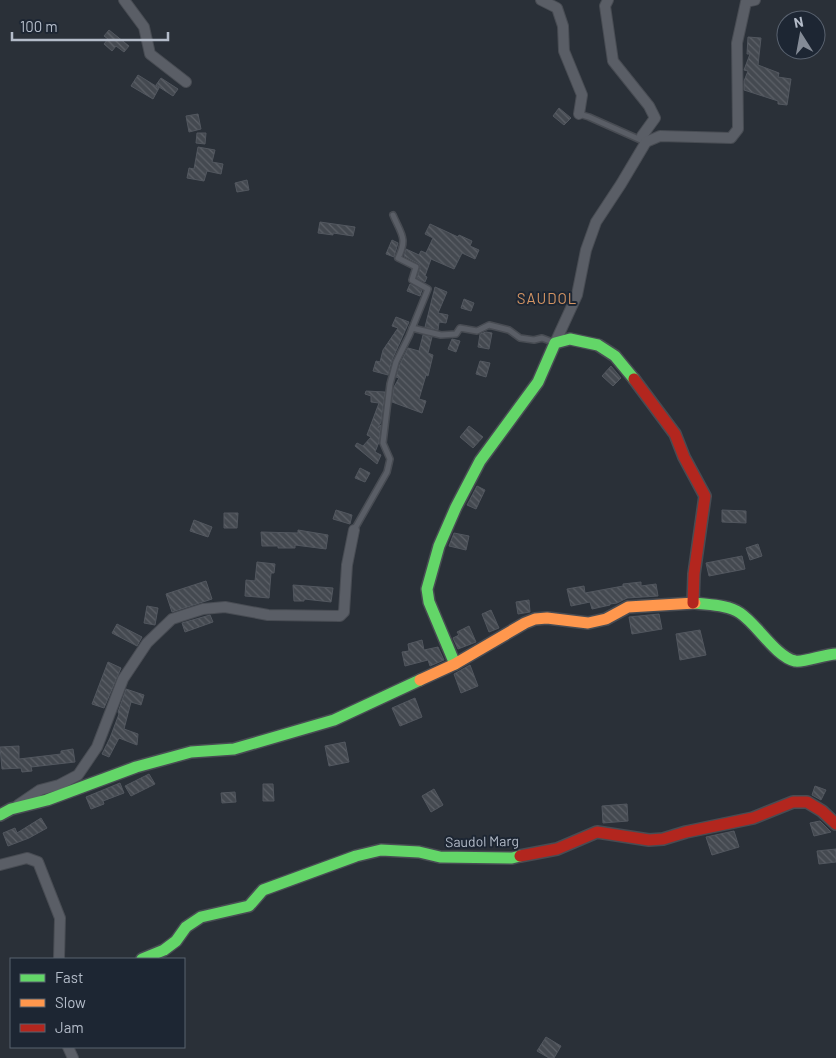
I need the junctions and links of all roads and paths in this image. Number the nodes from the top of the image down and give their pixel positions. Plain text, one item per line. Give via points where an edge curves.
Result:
1 (124, 0) edge
2 (541, 0) edge
3 (608, 0) edge
4 (755, 0) edge
5 (186, 82) dead end
6 (579, 114) joint
7 (646, 142) junction
8 (393, 214) dead end
9 (412, 328) junction
10 (555, 343) junction
11 (354, 530) joint
12 (693, 604) junction
13 (836, 654) edge
14 (455, 664) junction
15 (11, 809) junction
16 (0, 815) edge
17 (836, 824) edge
18 (0, 865) edge
19 (59, 958) edge
20 (144, 958) edge

1 - 5 street via 144,27 150,54
2 - 6 street via 557,8 563,26 564,51 582,95
3 - 7 street via 605,6 613,61 655,118 642,136
4 - 7 street via 746,2 737,43 738,129 731,138 660,136
6 - 7 lane
7 - 10 street via 596,222 586,250 577,295
8 - 9 lane via 404,240 398,258 416,267 412,280 428,289
9 - 10 lane via 448,336 456,334 460,328 477,331 489,325 509,330 520,338 542,338
9 - 11 lane via 390,384 383,443 390,459 387,472
10 - 12 street via 570,339 598,345 615,356 675,434 705,496
10 - 14 street via 538,382 480,461 439,546 427,589 429,602
11 - 15 street via 347,565 344,612 340,616 268,615 225,607 202,609 172,619 147,644 124,679 97,747 78,775 40,790
12 - 13 street via 720,606 740,612 786,657 796,662
12 - 14 street via 628,607 588,623 547,618 535,620
14 - 15 street via 334,720 234,749 191,752 136,766 47,800
15 - 16 street
17 - 20 street, Saudol Marg via 807,802 793,802 754,818 663,839 598,832 557,849 512,858 440,857 381,850 264,890 249,906 201,917 186,927 164,950
18 - 19 street via 27,858 38,862 60,918

